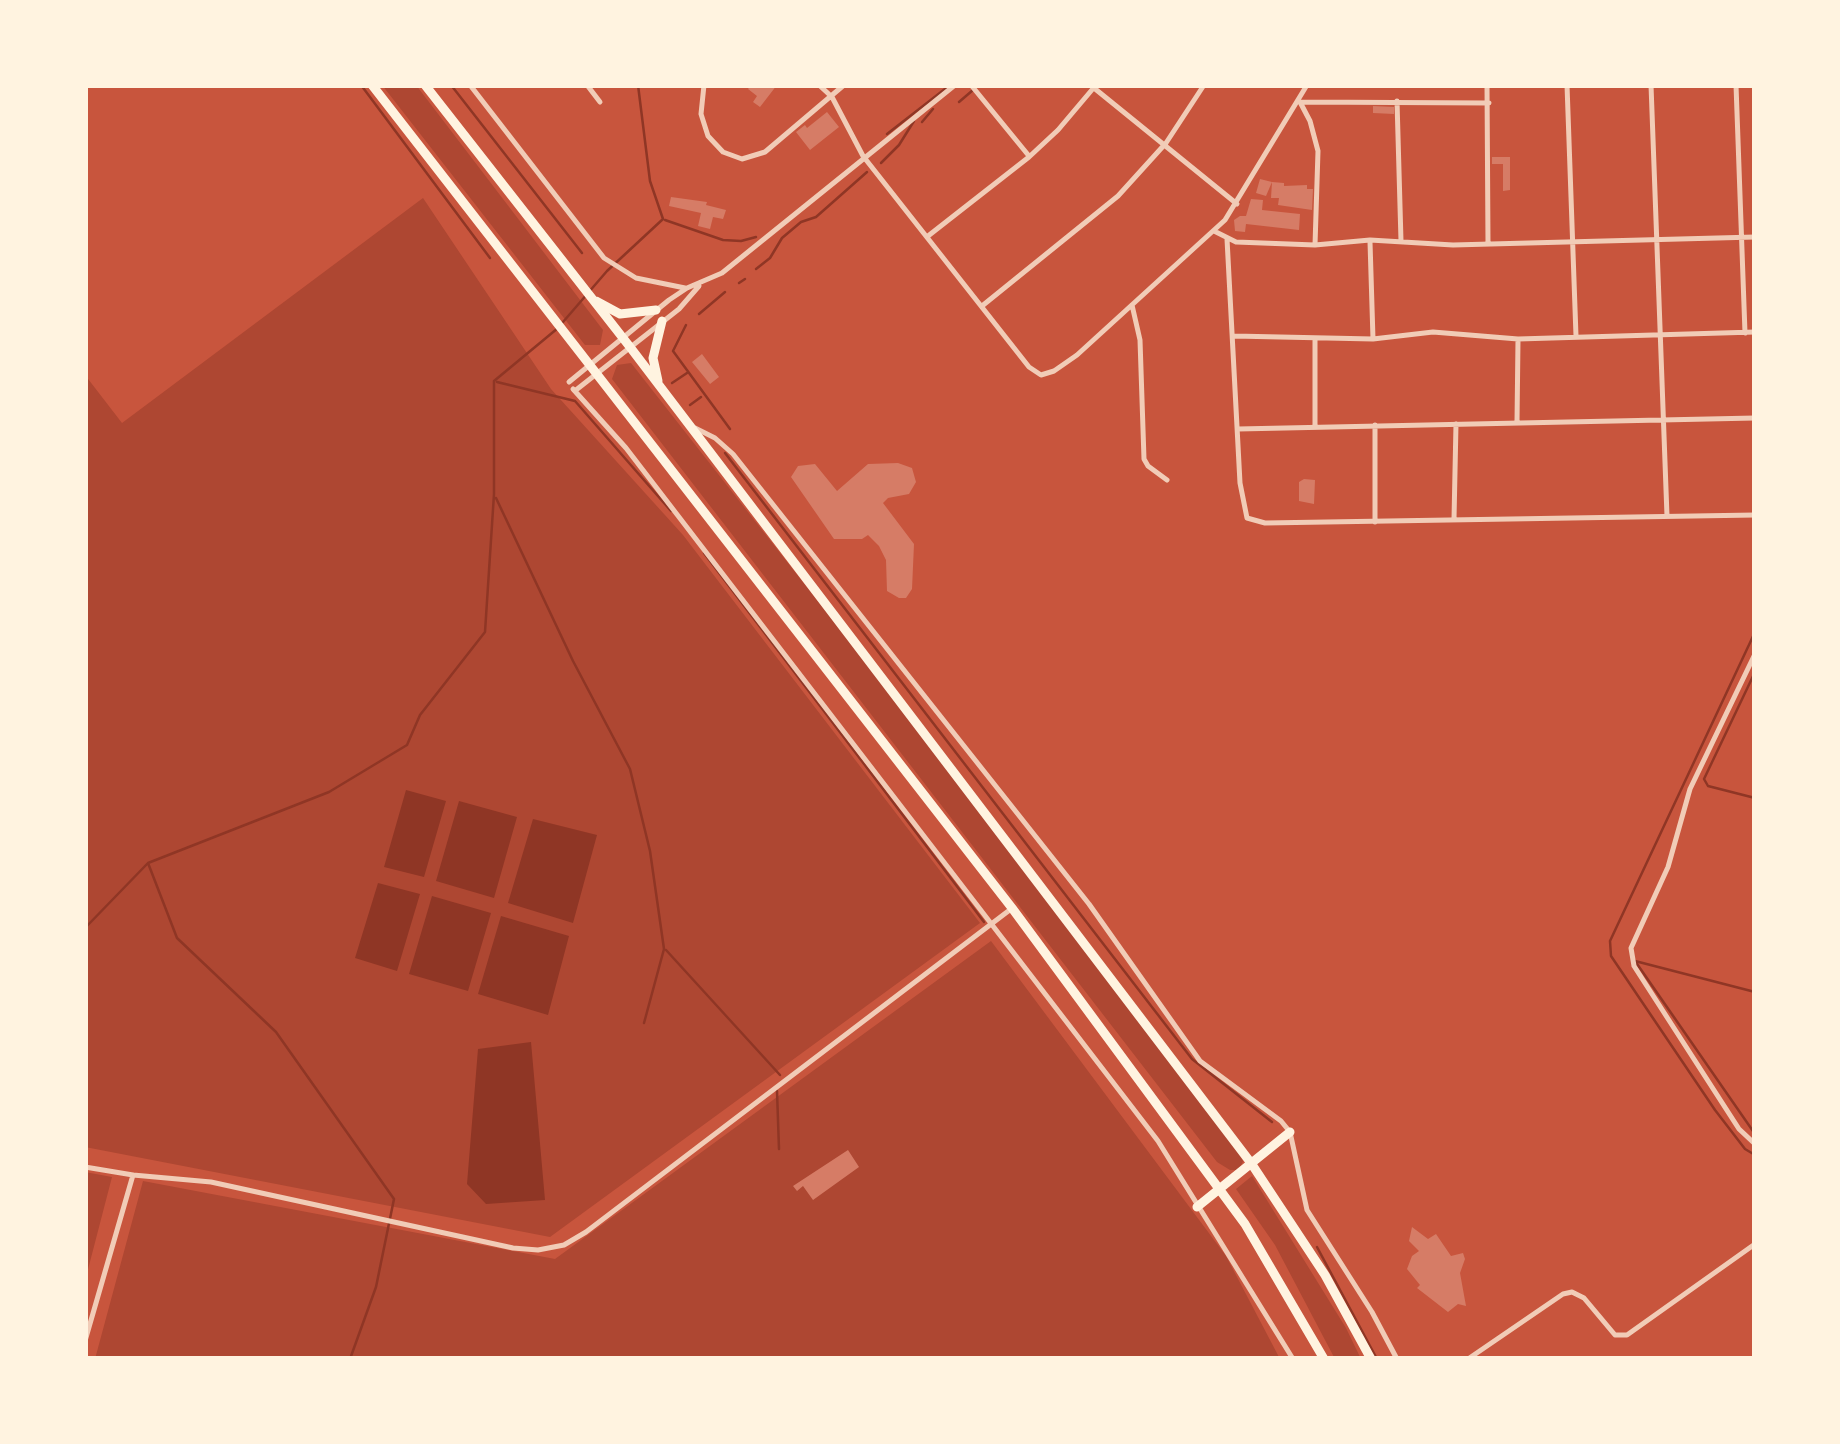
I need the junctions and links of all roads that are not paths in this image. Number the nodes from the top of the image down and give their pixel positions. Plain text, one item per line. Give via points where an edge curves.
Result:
1 (372, 85) edge
2 (425, 85) edge
3 (470, 85) edge
4 (586, 85) edge
5 (704, 85) edge
6 (819, 85) edge
7 (844, 85) edge
8 (955, 85) edge
9 (971, 85) edge
10 (1204, 85) edge
11 (1308, 85) edge
12 (1488, 85) edge
13 (1568, 85) edge
14 (1651, 85) edge
15 (1736, 85) edge
16 (1095, 86) edge
17 (832, 97) junction
18 (600, 102) dead end
19 (1300, 102) junction
20 (1397, 102) junction
21 (1489, 103) junction
22 (1166, 143) junction
23 (864, 156) junction
24 (1029, 157) junction
25 (1236, 204) junction
26 (1214, 231) junction
27 (927, 236) junction
28 (1744, 237) junction
29 (1755, 237) edge
30 (1228, 239) junction
31 (1370, 240) junction
32 (1657, 240) junction
33 (1400, 241) junction
34 (1570, 243) junction
35 (1488, 244) junction
36 (1315, 245) junction
37 (698, 286) junction
38 (687, 288) junction
39 (590, 297) junction
40 (1132, 305) junction
41 (982, 306) junction
42 (656, 310) junction
43 (662, 321) junction
44 (1746, 332) junction
45 (1755, 332) edge
46 (1658, 334) junction
47 (1233, 336) junction
48 (1576, 336) junction
49 (621, 337) junction
50 (1314, 338) junction
51 (1373, 339) junction
52 (1518, 339) junction
53 (630, 347) junction
54 (589, 363) junction
55 (598, 373) junction
56 (572, 387) junction
57 (661, 390) junction
58 (1755, 418) edge
59 (1662, 420) junction
60 (1517, 422) junction
61 (1456, 424) junction
62 (1375, 425) junction
63 (690, 427) junction
64 (1316, 427) junction
65 (1238, 429) junction
66 (1166, 480) dead end
67 (1755, 515) edge
68 (1667, 516) junction
69 (1454, 520) junction
70 (1375, 522) junction
71 (1755, 654) edge
72 (1012, 908) junction
73 (993, 926) junction
74 (1290, 1132) junction
75 (1755, 1144) edge
76 (1251, 1162) junction
77 (85, 1166) edge
78 (133, 1175) junction
79 (1220, 1189) junction
80 (1197, 1206) junction
81 (1755, 1244) edge
82 (85, 1341) edge
83 (1294, 1359) edge
84 (1324, 1359) edge
85 (1371, 1359) edge
86 (1397, 1359) edge
87 (1468, 1359) edge

1 - 54 main road
2 - 39 main road
3 - 38 street via 604,258 636,278
4 - 18 street
5 - 17 street via 708,136 742,159 765,152
6 - 17 street
7 - 17 street
8 - 23 street
9 - 24 street
10 - 22 street
11 - 19 street
12 - 21 street
13 - 34 street
14 - 32 street
15 - 28 street
16 - 22 street
16 - 24 street
17 - 23 street
19 - 20 street
19 - 25 street
19 - 36 street via 1318,151
20 - 21 street
20 - 33 street
21 - 35 street
22 - 25 street
22 - 41 street via 1106,206
23 - 27 street
23 - 37 street
24 - 27 street
25 - 26 street
26 - 30 street
26 - 40 street
27 - 41 street
28 - 29 street
28 - 32 street
28 - 44 street
30 - 36 street
30 - 47 street
31 - 33 street
31 - 36 street
31 - 51 street
32 - 34 street
32 - 46 street
33 - 35 street
34 - 35 street
34 - 48 street
37 - 38 street
37 - 43 street
38 - 42 street
39 - 42 main road via 620,314
39 - 49 main road
40 - 41 street via 1046,375 1035,374
40 - 66 street via 1140,340 1144,459
42 - 49 street
43 - 53 street
43 - 57 main road via 653,358
44 - 45 street
44 - 46 street
46 - 48 street
46 - 59 street
47 - 50 street
47 - 65 street
48 - 52 street
49 - 53 main road
49 - 54 street
50 - 51 street
50 - 64 street
51 - 52 street via 1433,332
52 - 60 street
53 - 55 street
53 - 57 main road
54 - 55 main road
54 - 56 street
55 - 56 street
55 - 72 main road
56 - 73 street via 626,448
57 - 63 main road
58 - 59 street
59 - 60 street
59 - 68 street
60 - 61 street
61 - 62 street
61 - 69 street
62 - 64 street
62 - 70 street
63 - 74 street via 734,454 1089,904 1200,1060
63 - 76 main road
64 - 65 street
65 - 70 street via 1247,518
67 - 68 street
68 - 69 street
69 - 70 street
71 - 75 street via 1690,789 1668,867 1631,948 1634,966
72 - 73 street
72 - 79 main road
73 - 78 street via 564,1245 513,1248 212,1182
73 - 80 street via 1158,1141
74 - 76 main road
74 - 86 street via 1307,1210
76 - 79 main road
76 - 85 main road
77 - 78 street
78 - 82 street
79 - 80 main road
79 - 84 main road
80 - 83 street
81 - 87 street via 1627,1335 1614,1334 1572,1292

